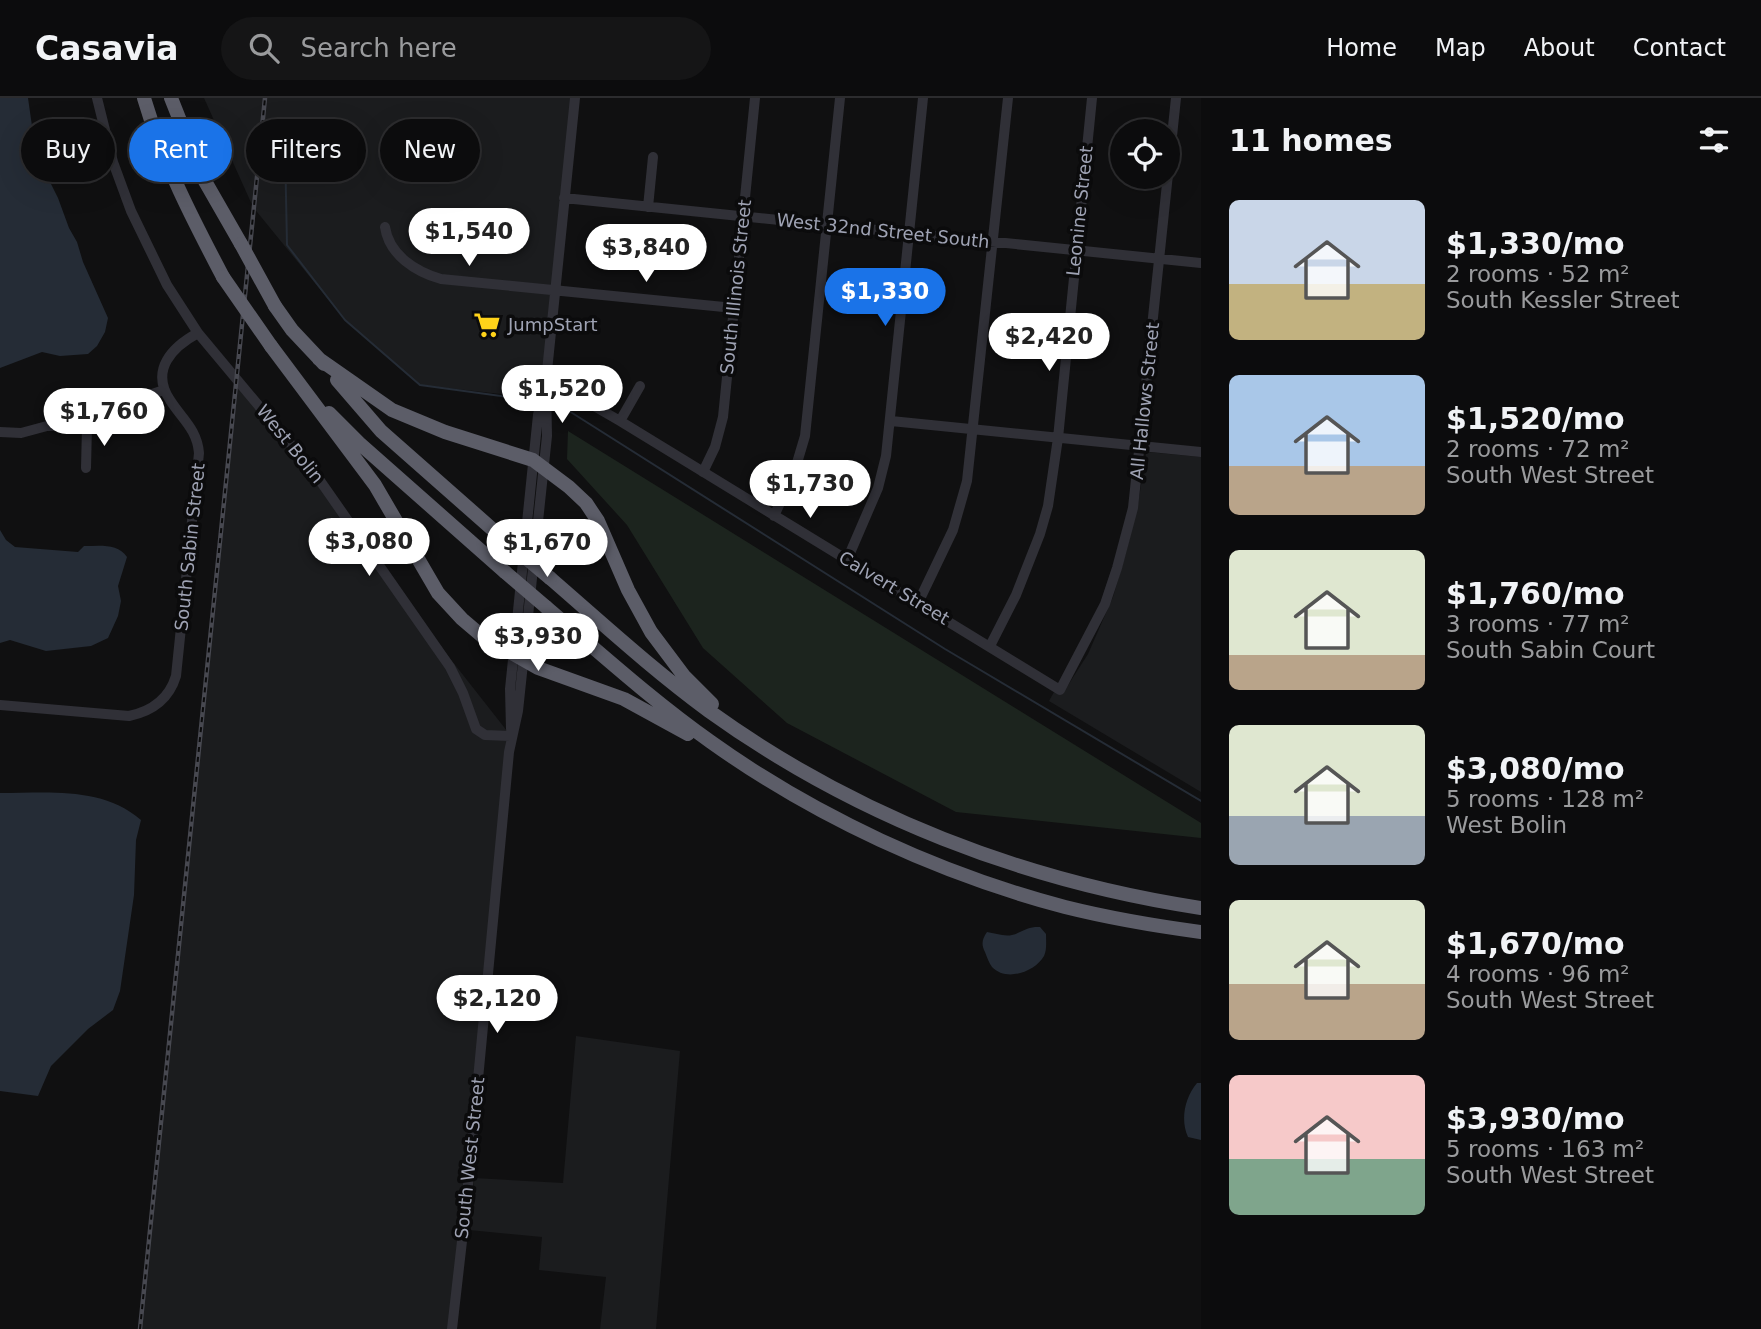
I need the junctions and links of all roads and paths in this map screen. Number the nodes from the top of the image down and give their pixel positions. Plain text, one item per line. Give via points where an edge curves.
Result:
1 (97, 98) edge
2 (144, 98) edge
3 (171, 98) edge
4 (575, 98) edge
5 (755, 98) edge
6 (840, 98) edge
7 (923, 98) edge
8 (1008, 98) edge
9 (1092, 98) edge
10 (1177, 98) edge
11 (653, 157) dead end
12 (564, 198) junction
13 (648, 207) junction
14 (743, 216) junction
15 (827, 225) junction
16 (384, 227) dead end
17 (909, 233) junction
18 (993, 242) junction
19 (1076, 250) junction
20 (1161, 259) junction
21 (1201, 263) edge
22 (555, 290) junction
23 (734, 308) junction
24 (198, 333) junction
25 (319, 359) junction
26 (296, 379) junction
27 (546, 381) junction
28 (640, 386) dead end
29 (164, 390) junction
30 (620, 421) junction
31 (891, 421) junction
32 (87, 426) junction
33 (975, 430) junction
34 (0, 432) edge
35 (1058, 438) junction
36 (1141, 446) junction
37 (1201, 452) edge
38 (538, 464) junction
39 (86, 468) dead end
40 (703, 472) junction
41 (774, 516) junction
42 (846, 560) junction
43 (918, 603) junction
44 (990, 646) junction
45 (519, 656) junction
46 (1060, 690) joint
47 (0, 705) edge
48 (511, 736) junction
49 (761, 746) junction
50 (783, 789) junction
51 (1201, 908) edge
52 (1201, 932) edge
53 (452, 1329) edge

1 - 24 street via 131,211 167,285
2 - 26 highway, bridge via 208,251
3 - 25 highway, bridge via 201,176 275,306
4 - 12 street, South West Street
5 - 14 street, South Illinois Street
6 - 15 street
7 - 17 street
8 - 18 street
9 - 19 street, Leonine Street
10 - 20 street, All Hallows Street
11 - 13 street
12 - 13 street, West 32nd Street South
12 - 22 street, South West Street
13 - 14 street, West 32nd Street South
14 - 15 street, West 32nd Street South
14 - 23 street, South Illinois Street
15 - 17 street, West 32nd Street South
15 - 41 street via 804,443
16 - 22 street via 391,246 423,274 457,282
17 - 18 street, West 32nd Street South
17 - 31 street
18 - 19 street, West 32nd Street South
18 - 33 street
19 - 20 street, West 32nd Street South
19 - 35 street, Leonine Street
20 - 21 street, West 32nd Street South
20 - 36 street, All Hallows Street
22 - 23 street
22 - 27 street, South West Street
23 - 40 street, South Illinois Street via 722,424
24 - 29 street via 168,356
24 - 48 street, West Bolin via 314,472 450,667 476,729 485,735
25 - 38 highway via 400,414
25 - 49 highway, bridge via 381,432 669,681
26 - 45 highway via 381,493 438,593 482,636
26 - 50 highway, bridge via 359,443 546,607 693,729
27 - 30 street, Calvert Street
27 - 38 street, South West Street via 547,436
28 - 30 street
29 - 32 street via 122,404
29 - 47 street, South Sabin Street via 189,423 199,453 177,676 170,692 149,710 129,716
30 - 40 street, Calvert Street
31 - 33 street
31 - 42 street via 878,488
32 - 34 street
32 - 39 street
33 - 35 street
33 - 43 street via 957,518
35 - 36 street
35 - 44 street, Leonine Street via 1040,534
36 - 37 street
36 - 46 street, All Hallows Street via 1133,508 1118,568 1098,620
38 - 45 street, South West Street
38 - 49 highway via 578,495 598,521 637,610 672,660 709,701
40 - 41 street, Calvert Street
41 - 42 street, Calvert Street
42 - 43 street, Calvert Street
43 - 44 street, Calvert Street
44 - 46 street, Calvert Street
45 - 48 street, South West Street via 509,711
45 - 50 highway via 538,668 643,709
48 - 53 street, South West Street
49 - 51 highway via 847,796 965,848 1107,891
50 - 52 highway via 842,821 987,882 1067,907

